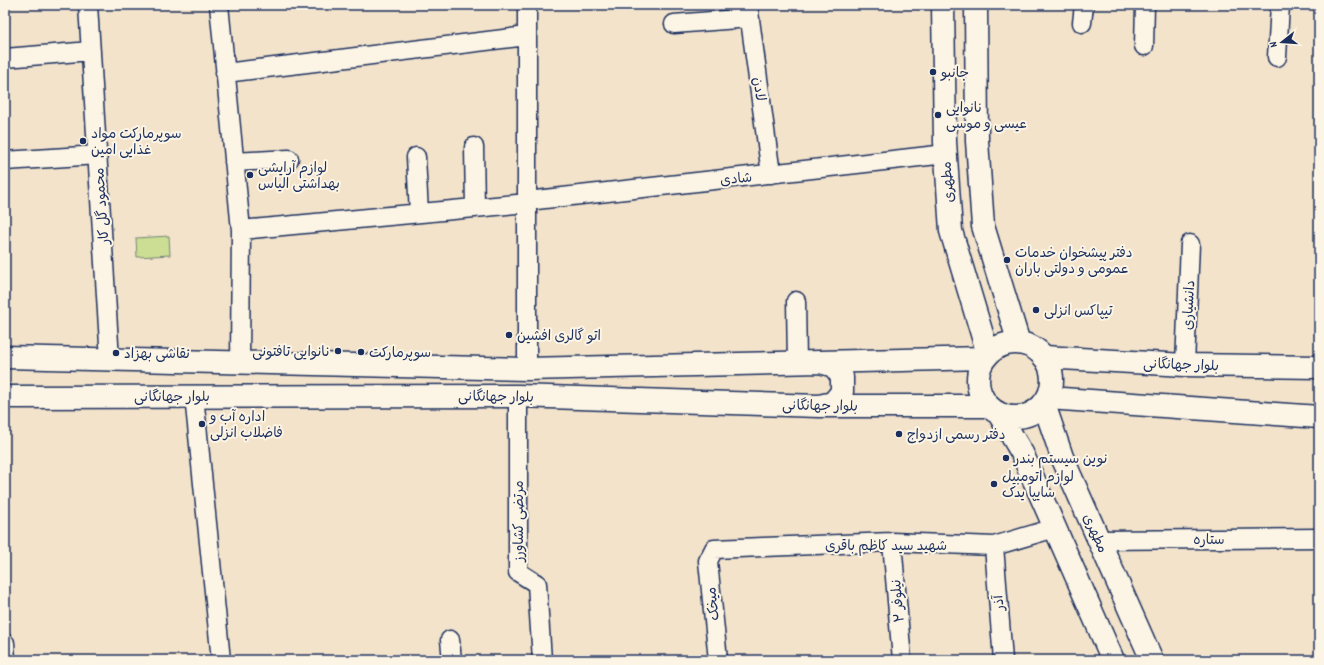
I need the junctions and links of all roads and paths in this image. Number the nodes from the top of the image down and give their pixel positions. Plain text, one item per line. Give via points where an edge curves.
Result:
1 (88, 5) edge
2 (219, 5) edge
3 (527, 5) edge
4 (943, 5) edge
5 (976, 5) edge
6 (1084, 5) edge
7 (1146, 5) edge
8 (1280, 5) edge
9 (749, 11) edge
10 (1082, 23) dead end
11 (674, 24) dead end
12 (527, 36) junction
13 (1144, 46) dead end
14 (92, 51) junction
15 (1277, 57) dead end
16 (5, 58) edge
17 (225, 73) junction
18 (474, 147) dead end
19 (946, 154) junction
20 (98, 155) junction
21 (416, 157) dead end
22 (289, 160) dead end
23 (5, 161) edge
24 (234, 162) junction
25 (771, 174) junction
26 (527, 202) junction
27 (475, 208) junction
28 (419, 213) junction
29 (241, 230) junction
30 (1190, 244) dead end
31 (796, 301) dead end
32 (1019, 343) junction
33 (987, 356) junction
34 (5, 357) edge
35 (1044, 357) junction
36 (110, 360) junction
37 (240, 362) junction
38 (797, 362) junction
39 (820, 362) junction
40 (1185, 365) junction
41 (1319, 367) edge
42 (527, 369) junction
43 (194, 396) junction
44 (518, 396) junction
45 (5, 397) edge
46 (1046, 401) junction
47 (819, 406) junction
48 (993, 410) junction
49 (1319, 417) edge
50 (1054, 528) junction
51 (1319, 538) edge
52 (1099, 540) junction
53 (892, 542) junction
54 (994, 546) junction
55 (714, 549) joint
56 (450, 640) dead end
57 (5, 643) edge
58 (6, 660) edge
59 (221, 660) edge
60 (452, 660) edge
61 (542, 660) edge
62 (718, 660) edge
63 (902, 660) edge
64 (1003, 660) edge
65 (1113, 660) edge
66 (1152, 660) edge

1 - 14 street, محمود گل کار
2 - 17 street
3 - 12 street
4 - 19 street, مطهری
5 - 32 street via 977,141 983,226
6 - 10 street
7 - 13 street
8 - 15 street
9 - 11 street
9 - 25 street, لادن
12 - 17 street
12 - 26 street
14 - 16 street
14 - 20 street, محمود گل کار
17 - 24 street
18 - 27 street
19 - 25 street, شادی
19 - 33 street, مطهری via 951,231
20 - 23 street
20 - 36 street, محمود گل کار
21 - 28 street
22 - 24 street
24 - 29 street
25 - 26 street, شادی
26 - 27 street, شادی
26 - 42 street
27 - 28 street, شادی
28 - 29 street, شادی
29 - 37 street
30 - 40 street, دانشیاری
31 - 38 street
32 - 33 street via 1002,346
32 - 35 street via 1033,348
33 - 39 street, بلوار جهانگانی
33 - 48 street via 978,377 982,397
34 - 36 street, بلوار جهانگانی
35 - 40 street, بلوار جهانگانی
35 - 46 street via 1052,372 1051,390
36 - 37 street, بلوار جهانگانی
37 - 42 street, بلوار جهانگانی
38 - 39 street, بلوار جهانگانی
38 - 42 street, بلوار جهانگانی
39 - 47 street via 834,366 842,378 842,392 833,403
40 - 41 street, بلوار جهانگانی
43 - 44 street, بلوار جهانگانی
43 - 45 street, بلوار جهانگانی
43 - 59 street
44 - 47 street, بلوار جهانگانی
44 - 61 street, مرتضی کشاورز via 518,572 537,584
46 - 48 street via 1035,412 1024,417 1011,418
46 - 49 street
46 - 52 street, مطهری via 1062,457
47 - 48 street, بلوار جهانگانی
48 - 50 street via 1022,453
50 - 54 street, شهید سید کاظم باقری
50 - 65 street
51 - 52 street, ستاره
52 - 66 street, مطهری
53 - 54 street, شهید سید کاظم باقری
53 - 55 street, شهید سید کاظم باقری
53 - 63 street, نیلوفر ۲
54 - 64 street, آذر
55 - 62 street, میخک via 708,561
56 - 60 street
57 - 58 street

